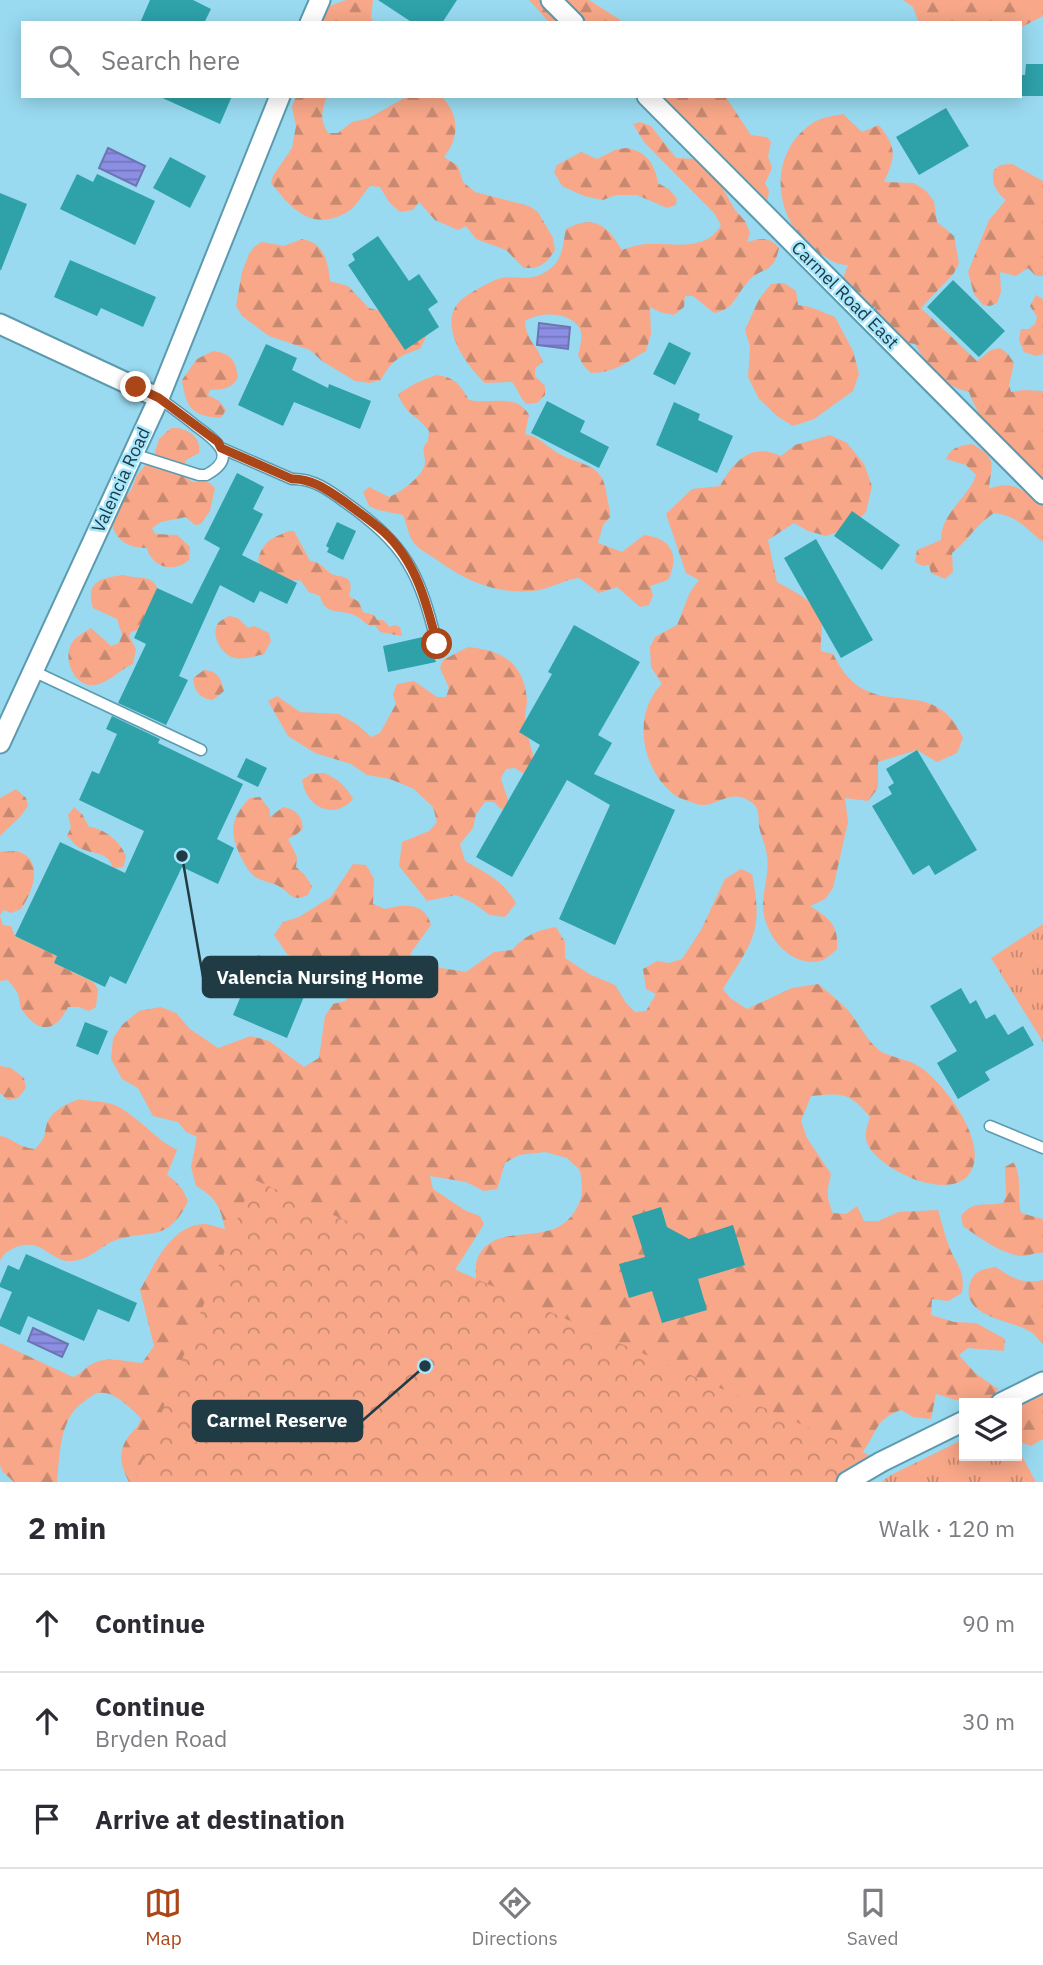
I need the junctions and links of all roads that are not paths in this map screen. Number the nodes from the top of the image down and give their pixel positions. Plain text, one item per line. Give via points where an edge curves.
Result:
1 (320, 0) edge
2 (551, 0) edge
3 (311, 21) edge
4 (572, 21) edge
5 (279, 98) edge
6 (649, 98) edge
7 (0, 324) edge
8 (159, 398) junction
9 (221, 448) junction
10 (133, 454) junction
11 (1043, 494) edge
12 (437, 644) dead end
13 (33, 671) junction
14 (0, 743) edge
15 (201, 750) dead end
16 (990, 1126) dead end
17 (1043, 1147) edge
18 (1043, 1382) edge
19 (1010, 1398) edge
20 (959, 1423) edge
21 (847, 1482) edge

1 - 3 street
2 - 4 street
5 - 8 street, Valencia Road
6 - 11 street, Carmel Road East
7 - 8 street
8 - 9 lane
8 - 10 street, Valencia Road
9 - 10 lane via 220,464 206,475
9 - 12 lane via 325,488 385,532 414,572
10 - 13 street, Valencia Road
13 - 14 street, Valencia Road
13 - 15 lane
16 - 17 lane
18 - 19 street
20 - 21 street

